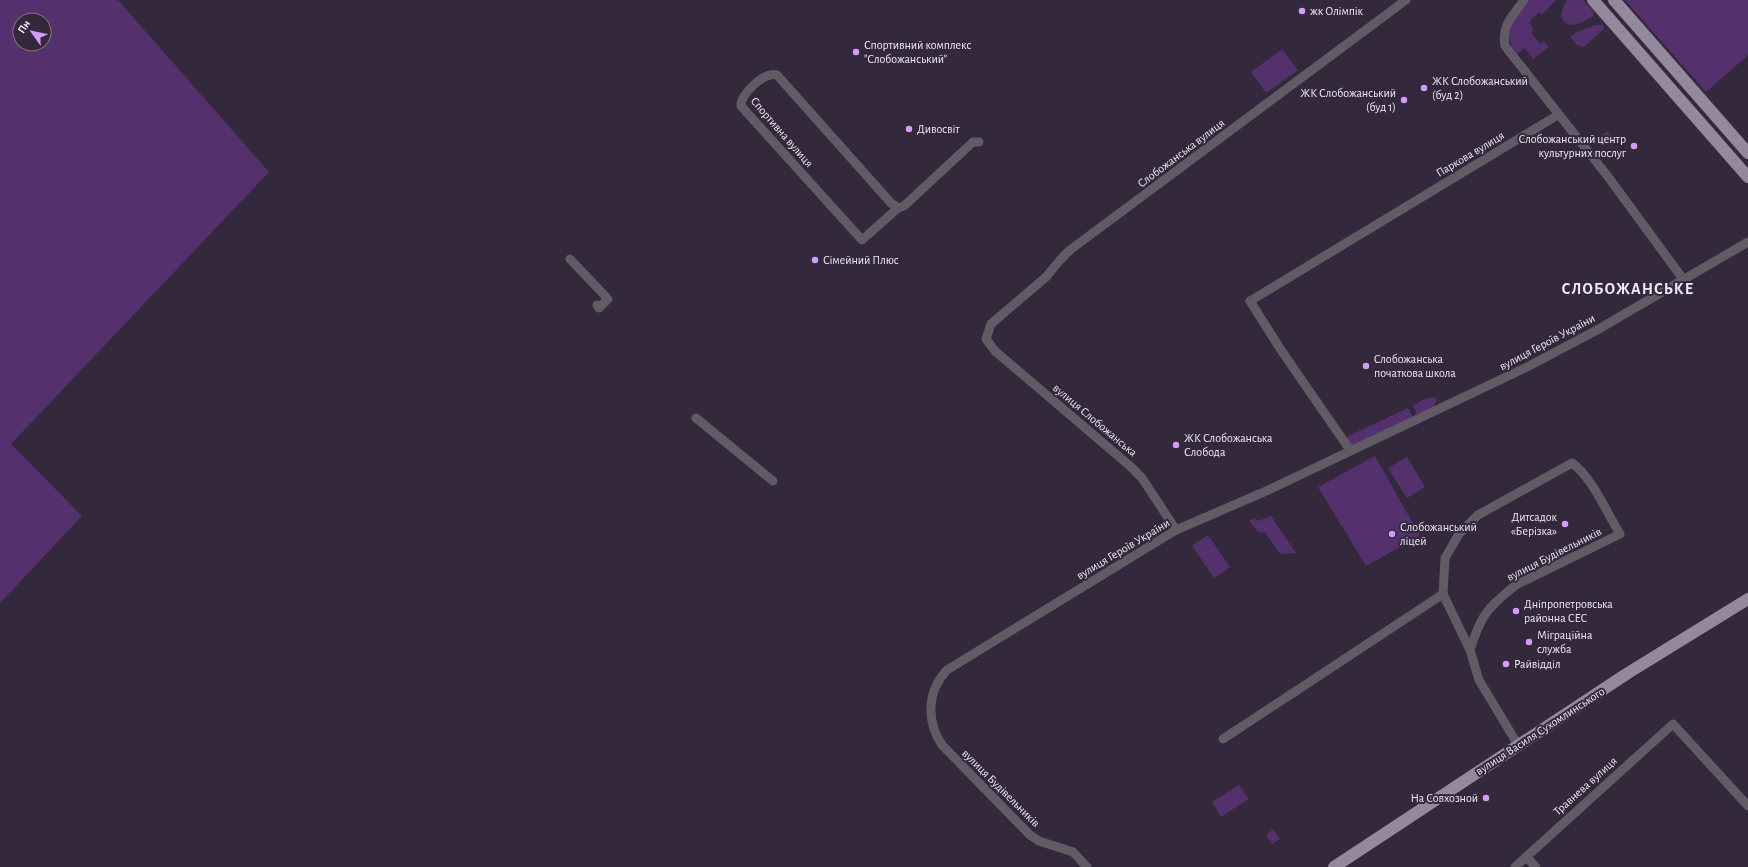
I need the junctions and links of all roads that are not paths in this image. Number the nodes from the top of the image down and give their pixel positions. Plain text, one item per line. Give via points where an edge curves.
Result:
1 (1406, 0) edge
2 (1524, 0) edge
3 (1593, 0) edge
4 (1614, 0) edge
5 (1558, 115) junction
6 (978, 142) dead end
7 (1748, 153) edge
8 (1748, 177) edge
9 (898, 208) junction
10 (1748, 242) edge
11 (570, 259) dead end
12 (1683, 279) junction
13 (597, 306) dead end
14 (986, 339) joint
15 (696, 418) dead end
16 (1350, 450) junction
17 (773, 481) dead end
18 (1176, 530) junction
19 (1443, 594) junction
20 (1748, 599) edge
21 (1475, 633) junction
22 (1462, 634) junction
23 (1470, 650) junction
24 (931, 699) joint
25 (1223, 739) dead end
26 (1518, 745) junction
27 (1748, 806) edge
28 (1526, 857) junction
29 (1341, 865) edge
30 (1087, 867) edge
31 (1514, 867) edge
32 (1536, 867) edge

1 - 14 street, Слобожанська вулиця via 1070,250 1046,277 991,324
2 - 5 street via 1507,24 1503,34 1505,46
3 - 8 main road
4 - 7 main road
5 - 12 street via 1610,178
5 - 16 street, Паркова вулиця via 1250,301
6 - 9 street, Спортивна вулиця via 973,142 904,206
9 - 9 street, Спортивна вулиця via 777,75 772,74 760,80 743,97 741,106 862,240
10 - 12 street, вулиця Героїв України
11 - 13 street via 608,299 599,308
12 - 16 street, вулиця Героїв України via 1597,330 1532,364
14 - 18 street, вулиця Слобожанська via 995,351 1142,478
15 - 17 street
16 - 18 street, вулиця Героїв України via 1264,492
18 - 24 street, вулиця Героїв України via 947,670 938,679
19 - 21 street, вулиця Будівельників via 1445,558 1459,534 1478,516 1567,464 1572,463 1578,467 1620,534 1516,585 1492,604
19 - 22 street, вулиця Будівельників
19 - 25 street
20 - 26 main road, вулиця Василя Сухомлинського
21 - 22 street
21 - 23 street, вулиця Будівельників
22 - 23 street, вулиця Будівельників
23 - 26 street, вулиця Будівельників via 1479,680
24 - 30 street, вулиця Будівельників via 934,728 942,745 1030,835 1073,852
26 - 29 main road, вулиця Василя Сухомлинського
27 - 28 street, Травнева вулиця via 1673,724
28 - 31 street, Травнева вулиця
28 - 32 street

